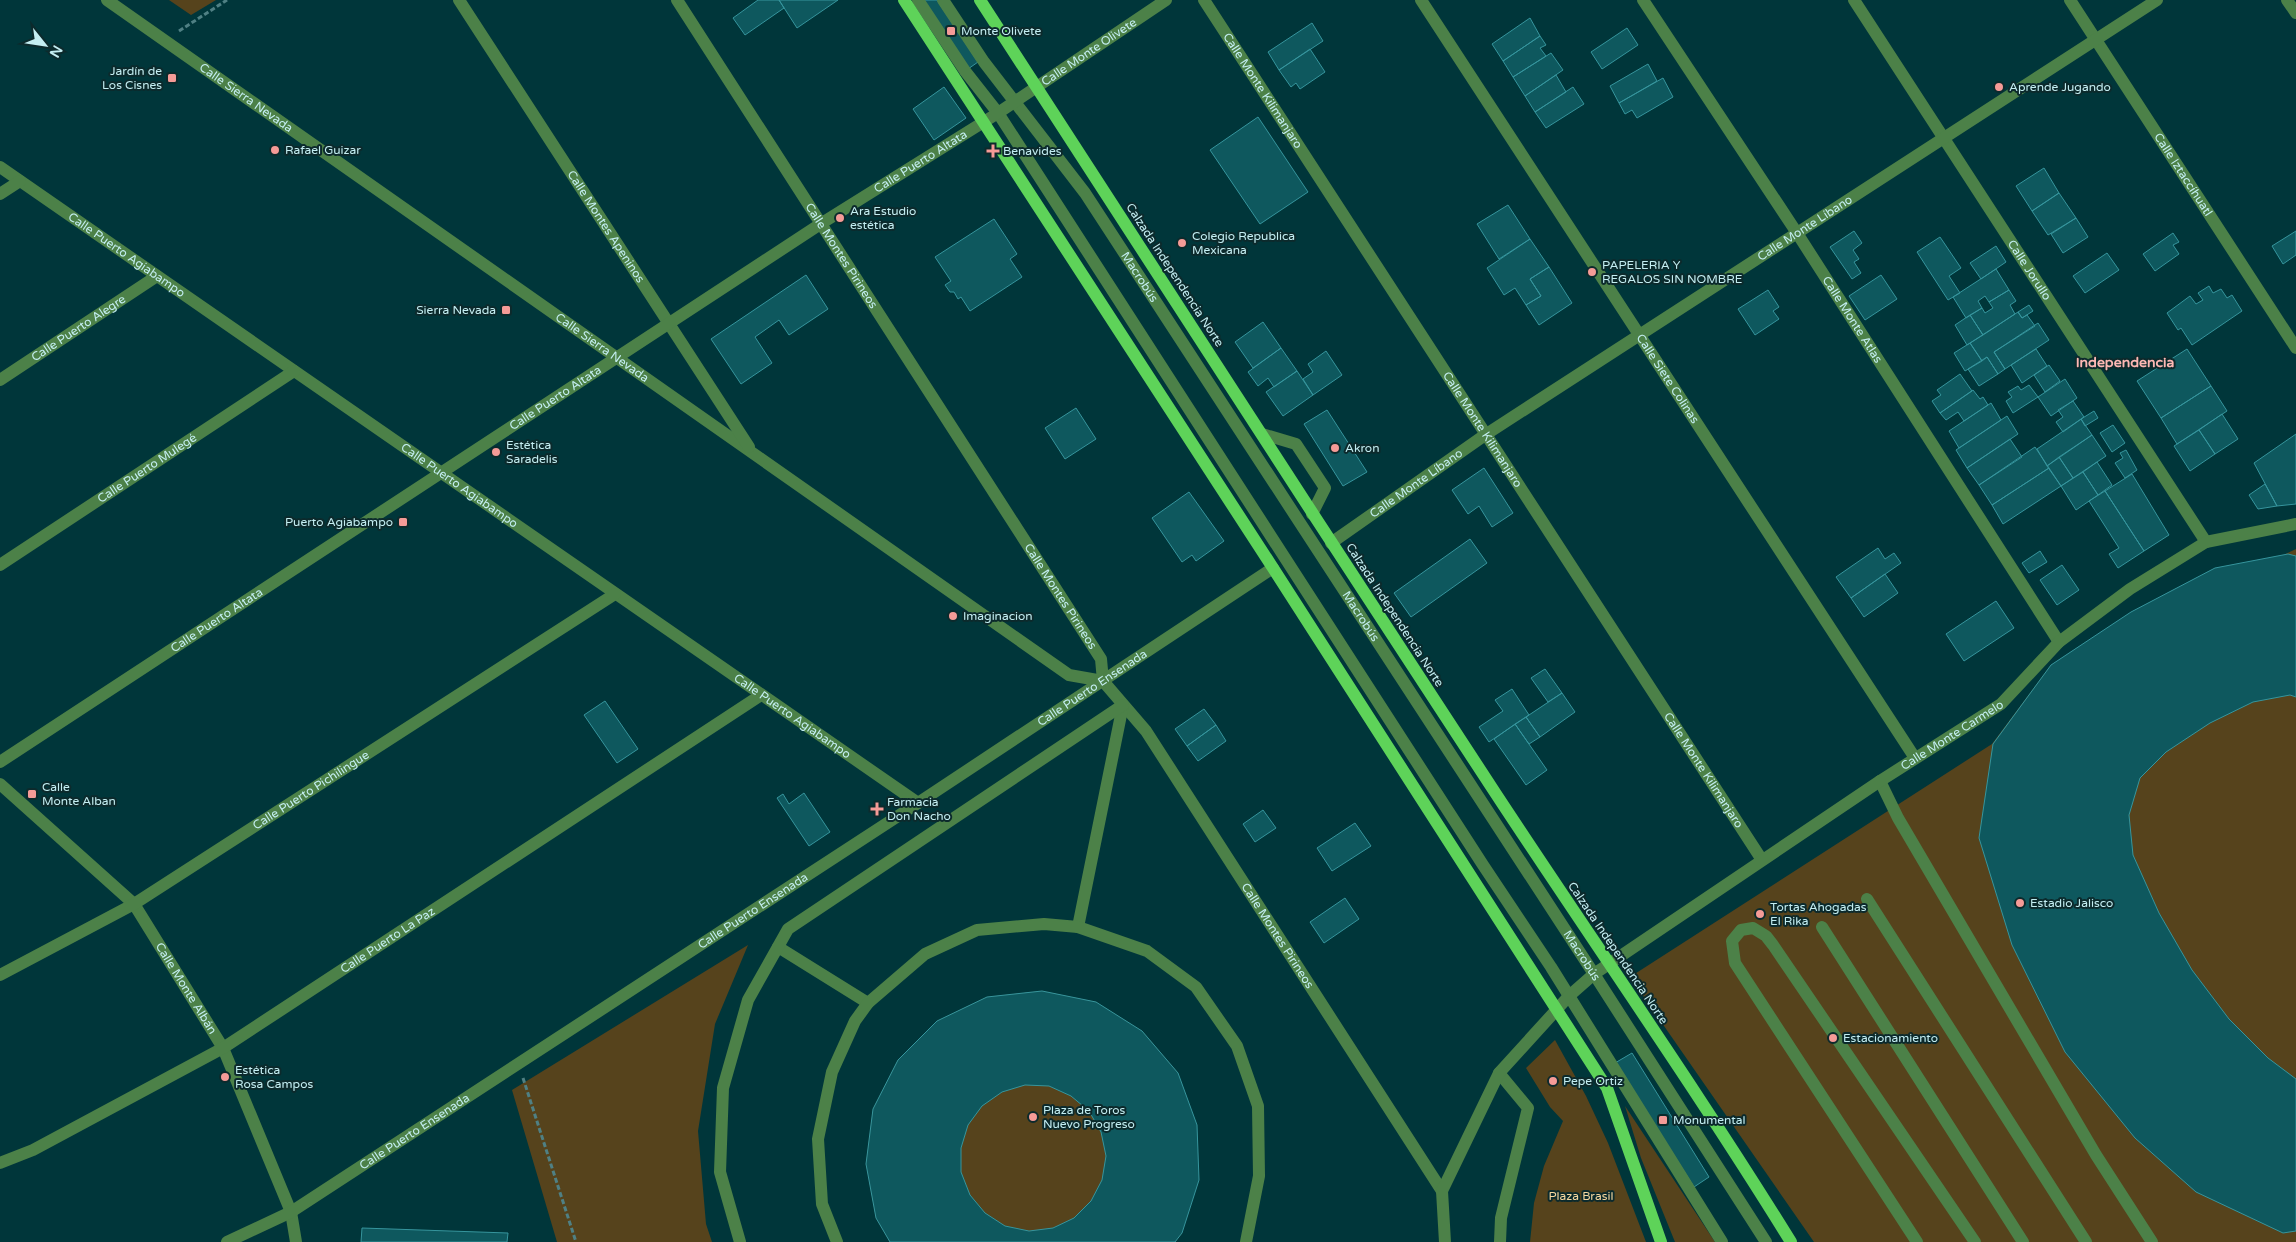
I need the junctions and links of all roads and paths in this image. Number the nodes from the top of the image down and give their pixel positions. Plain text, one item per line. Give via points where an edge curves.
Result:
1 (107, 0) edge
2 (227, 0) edge
3 (459, 0) edge
4 (678, 0) edge
5 (904, 0) edge
6 (918, 0) edge
7 (943, 0) edge
8 (980, 0) edge
9 (1166, 0) edge
10 (1204, 0) edge
11 (1421, 0) edge
12 (1643, 0) edge
13 (1854, 0) edge
14 (2070, 0) edge
15 (2157, 0) edge
16 (2288, 0) edge
17 (2296, 13) edge
18 (2096, 39) junction
19 (166, 40) junction
20 (1036, 87) junction
21 (1015, 102) junction
22 (998, 113) junction
23 (983, 122) junction
24 (1943, 138) junction
25 (0, 167) edge
26 (20, 181) junction
27 (0, 194) edge
28 (822, 223) junction
29 (1797, 233) junction
30 (157, 276) junction
31 (669, 323) junction
32 (1639, 335) junction
33 (2296, 348) edge
34 (616, 357) junction
35 (294, 371) junction
36 (0, 380) edge
37 (1262, 434) junction
38 (1485, 435) junction
39 (753, 453) junction
40 (440, 472) junction
41 (1312, 514) junction
42 (2296, 524) edge
43 (2206, 542) junction
44 (1331, 543) junction
45 (0, 565) edge
46 (1273, 568) junction
47 (615, 594) junction
48 (2059, 642) junction
49 (1103, 681) junction
50 (761, 695) junction
51 (1123, 705) junction
52 (1915, 758) junction
53 (0, 762) edge
54 (1880, 781) junction
55 (0, 784) edge
56 (918, 803) junction
57 (1762, 860) junction
58 (1867, 899) dead end
59 (134, 904) junction
60 (1078, 927) junction
61 (1822, 928) dead end
62 (778, 947) junction
63 (1608, 964) junction
64 (1594, 974) junction
65 (0, 975) edge
66 (1569, 996) junction
67 (868, 1003) junction
68 (1557, 1010) junction
69 (223, 1048) junction
70 (519, 1064) junction
71 (1499, 1074) junction
72 (0, 1163) edge
73 (1442, 1191) junction
74 (291, 1212) junction
75 (227, 1242) edge
76 (296, 1242) edge
77 (576, 1242) edge
78 (740, 1242) edge
79 (837, 1242) edge
80 (1246, 1242) edge
81 (1445, 1242) edge
82 (1500, 1242) edge
83 (1661, 1242) edge
84 (1722, 1242) edge
85 (1766, 1242) edge
86 (1791, 1242) edge
87 (1917, 1242) edge
88 (1974, 1242) edge
89 (2023, 1242) edge
90 (2086, 1242) edge
91 (2152, 1242) edge

1 - 19 street, Calle Sierra Nevada
2 - 19 path
3 - 31 street, Calle Montes Apeninos
4 - 28 street, Calle Montes Pirineos
5 - 23 main road
6 - 22 street via 965,71
7 - 21 street, Macrobús
8 - 20 main road, Calzada Independencia Norte
9 - 20 street, Calle Monte Olivete
10 - 38 street, Calle Monte Kilimanjaro
11 - 32 street, Calle Siete Colinas
12 - 29 street, Calle Monte Atlas
13 - 24 street, Calle Jorullo
14 - 18 street, Calle Iztaccíhuatl
15 - 18 street, Calle Monte Líbano
16 - 17 street
18 - 24 street, Calle Monte Líbano
18 - 33 street, Calle Iztaccíhuatl
19 - 34 street, Calle Sierra Nevada
20 - 21 street, Calle Puerto Altata
20 - 37 main road, Calzada Independencia Norte
21 - 22 street, Calle Puerto Altata
21 - 64 street, Macrobús via 1085,194
22 - 23 street, Calle Puerto Altata
22 - 66 street
23 - 28 street, Calle Puerto Altata
23 - 46 main road
24 - 29 street, Calle Monte Líbano
24 - 43 street, Calle Jorullo
25 - 26 street, Calle Puerto Agiabampo
26 - 27 street
26 - 30 street, Calle Puerto Agiabampo
28 - 31 street, Calle Puerto Altata
28 - 49 street, Calle Montes Pirineos via 1100,659
29 - 32 street, Calle Monte Líbano
29 - 48 street, Calle Monte Atlas
30 - 35 street, Calle Puerto Agiabampo
30 - 36 street, Calle Puerto Alegre
31 - 34 street, Calle Puerto Altata
31 - 39 street, Calle Montes Apeninos
32 - 38 street, Calle Monte Líbano
32 - 52 street, Calle Siete Colinas
34 - 39 street, Calle Sierra Nevada
34 - 40 street, Calle Puerto Altata
35 - 40 street, Calle Puerto Agiabampo
35 - 45 street, Calle Puerto Mulegé
37 - 41 main road, Calzada Independencia Norte
37 - 41 street via 1296,444 1325,488
38 - 44 street, Calle Monte Líbano
38 - 57 street, Calle Monte Kilimanjaro
39 - 49 street, Calle Sierra Nevada via 1070,675
40 - 47 street, Calle Puerto Agiabampo
40 - 53 street, Calle Puerto Altata
41 - 44 main road, Calzada Independencia Norte
42 - 43 street, Calle Monte Carmelo
43 - 48 street, Calle Monte Carmelo via 2130,589
44 - 63 main road, Calzada Independencia Norte
46 - 49 street, Calle Puerto Ensenada
46 - 68 main road
47 - 50 street, Calle Puerto Agiabampo
47 - 59 street, Calle Puerto Pichilingue
48 - 52 street, Calle Monte Carmelo via 2001,704
49 - 51 street, Calle Montes Pirineos
49 - 56 street, Calle Puerto Ensenada
50 - 56 street, Calle Puerto Agiabampo
50 - 69 street, Calle Puerto La Paz
51 - 60 street
51 - 62 street via 788,929
51 - 73 street, Calle Montes Pirineos via 1146,731
52 - 54 street, Calle Monte Carmelo
54 - 57 street, Calle Monte Carmelo
54 - 91 street via 1898,818 2096,1155
55 - 59 street, Calle Monte Albán
56 - 70 street, Calle Puerto Ensenada
57 - 63 street, Calle Monte Carmelo
58 - 90 street
59 - 65 street, Calle Puerto Pichilingue
59 - 69 street, Calle Monte Albán
60 - 67 street via 1044,924 977,930 925,954
60 - 80 street via 1147,951 1196,987 1237,1046 1258,1106 1259,1176
61 - 89 street
62 - 67 street
62 - 78 street via 748,1000 723,1088 720,1172
63 - 64 street
63 - 86 main road, Calzada Independencia Norte via 1721,1129
64 - 66 street
64 - 85 street, Macrobús
66 - 68 street
66 - 84 street
67 - 79 street via 855,1022 832,1072 818,1139 822,1204
68 - 71 street
68 - 83 main road via 1607,1088
69 - 72 street, Calle Puerto La Paz via 33,1150
69 - 74 street, Calle Monte Albán
70 - 74 street, Calle Puerto Ensenada
70 - 77 path
71 - 73 street
71 - 82 street via 1528,1108 1501,1218
73 - 81 street
74 - 75 street, Calle Puerto Ensenada
74 - 76 street, Calle Monte Albán
87 - 88 street via 1735,963 1732,942 1741,930 1753,928 1773,945

